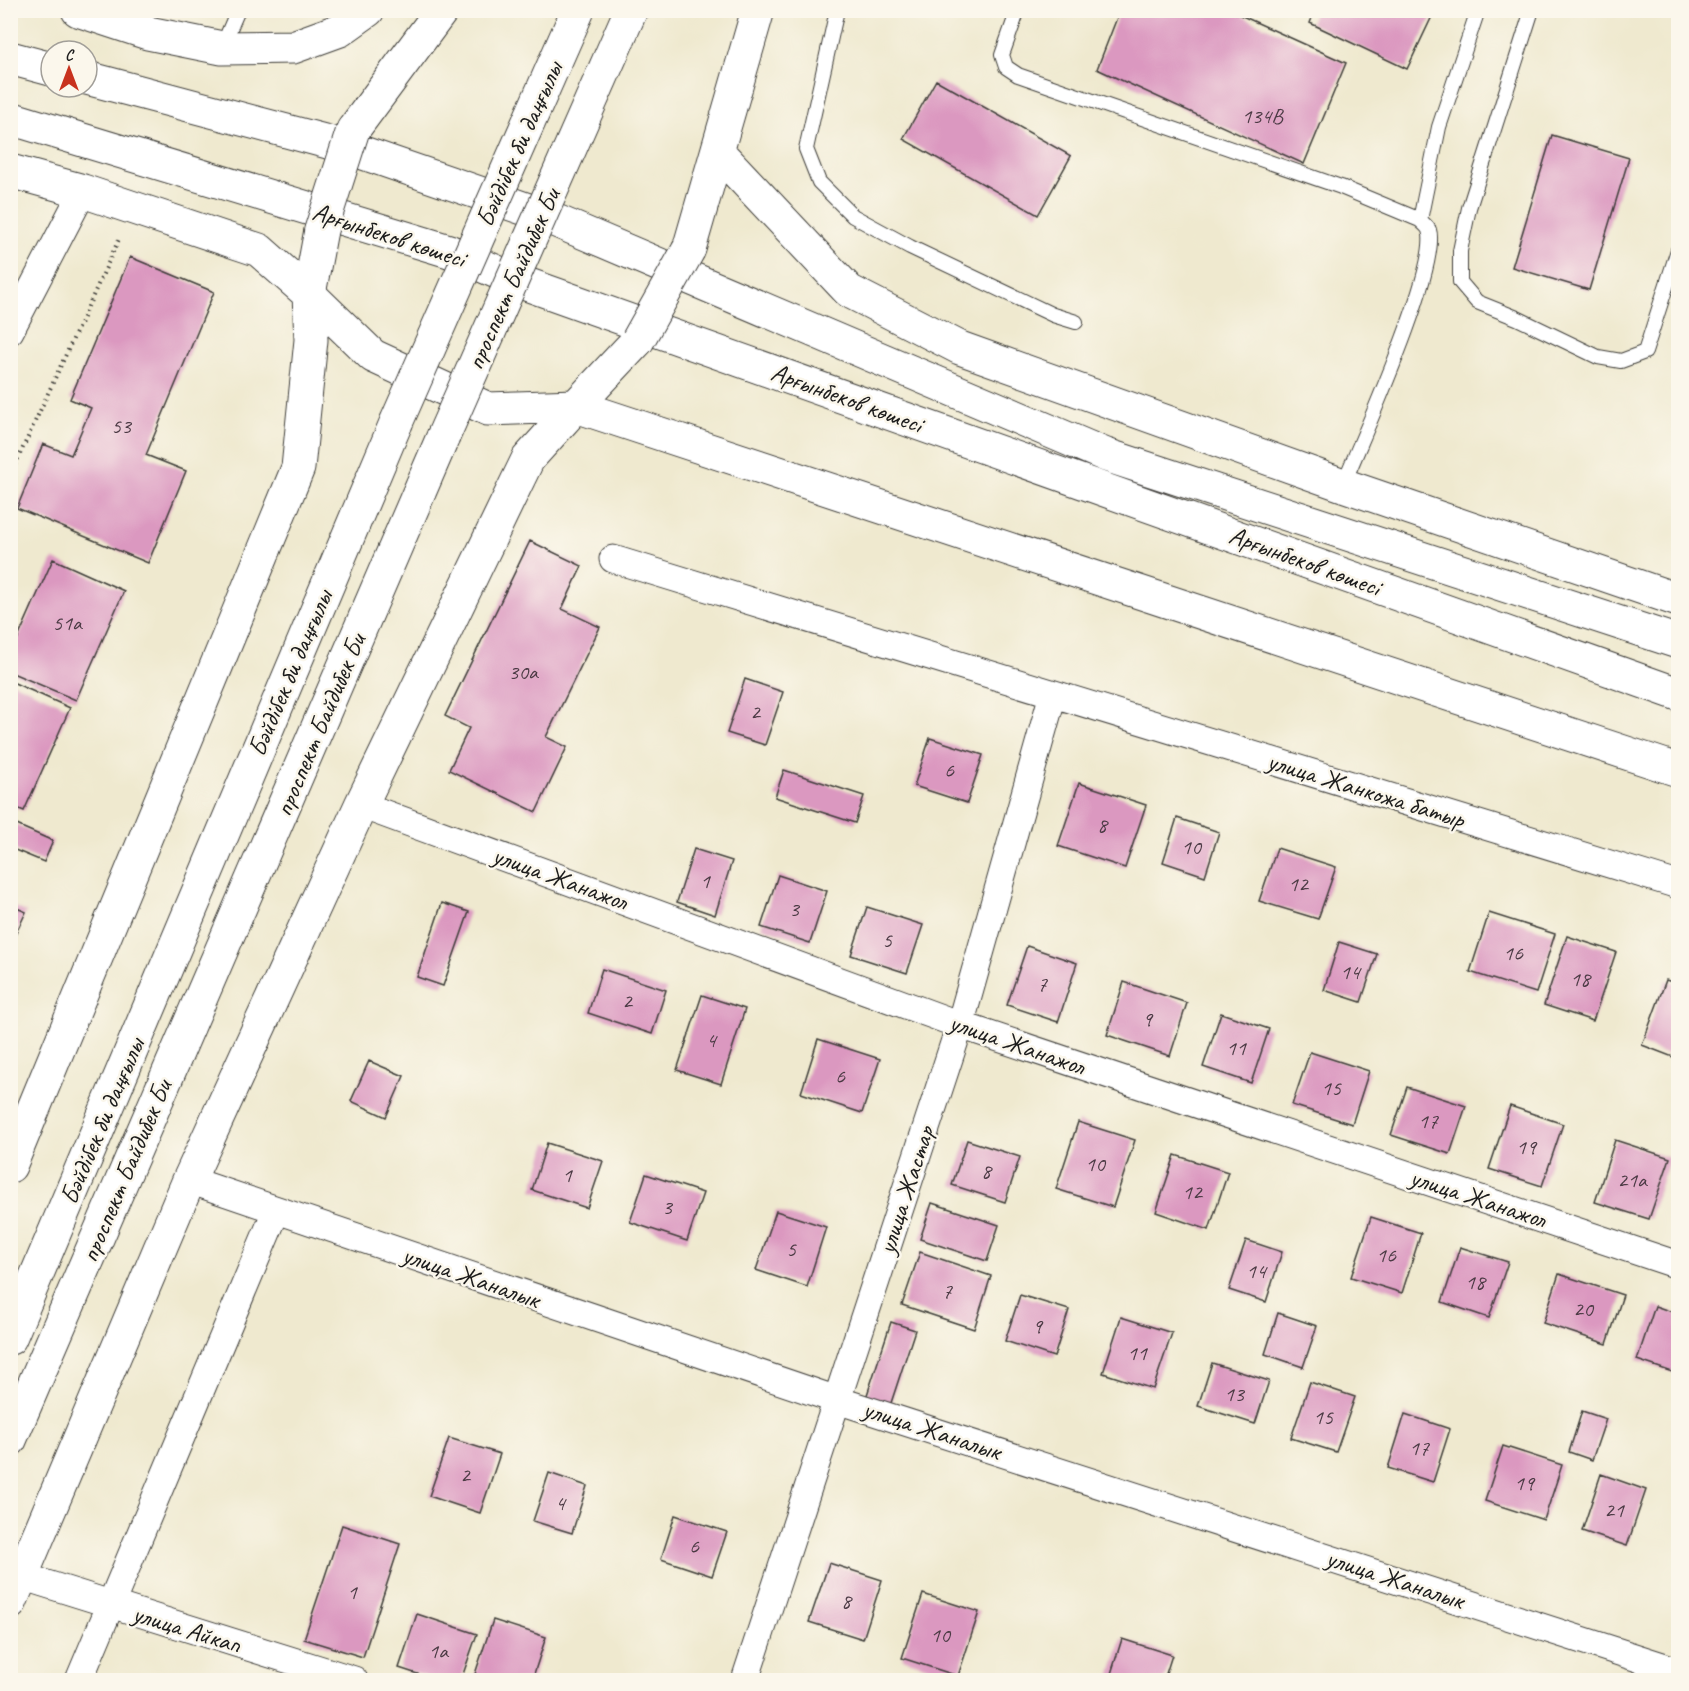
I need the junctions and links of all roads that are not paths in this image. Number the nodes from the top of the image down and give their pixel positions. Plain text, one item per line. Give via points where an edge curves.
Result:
1 (78, 10) edge
2 (238, 10) edge
3 (368, 10) edge
4 (442, 10) edge
5 (578, 10) edge
6 (631, 10) edge
7 (758, 10) edge
8 (837, 10) edge
9 (1018, 10) edge
10 (1478, 10) edge
11 (1532, 10) edge
12 (222, 48) junction
13 (10, 58) edge
14 (39, 66) edge
15 (99, 81) edge
16 (10, 118) edge
17 (718, 152) junction
18 (10, 171) edge
19 (82, 191) junction
20 (1420, 220) junction
21 (1678, 250) edge
22 (309, 294) junction
23 (1076, 322) dead end
24 (10, 331) edge
25 (576, 406) junction
26 (1343, 485) junction
27 (612, 559) dead end
28 (1678, 600) edge
29 (1678, 642) edge
30 (1053, 694) junction
31 (1678, 694) edge
32 (1678, 770) edge
33 (361, 805) junction
34 (1678, 885) edge
35 (960, 1025) junction
36 (10, 1166) edge
37 (189, 1180) junction
38 (276, 1211) junction
39 (1678, 1265) edge
40 (10, 1338) edge
41 (837, 1400) junction
42 (10, 1440) edge
43 (16, 1590) edge
44 (110, 1605) junction
45 (1678, 1671) edge
46 (79, 1680) edge
47 (354, 1680) edge
48 (745, 1680) edge

1 - 12 main road via 148,33
2 - 12 lane
3 - 12 main road via 340,30 293,47
4 - 22 main road, bridge via 352,130 321,230
5 - 40 main road, Бәйдібек би даңғылы, bridge via 396,423
6 - 42 main road, проспект Байдибек Би, bridge
7 - 17 main road
8 - 23 lane via 806,149 819,182 853,216 1053,315
9 - 20 lane via 1002,55 1006,67 1018,75 1341,187
10 - 20 lane via 1439,128
11 - 21 lane via 1469,207 1460,251 1460,282 1477,302 1598,357 1622,361 1645,352
13 - 14 main road
15 - 29 main road, Арғынбеков көшесі via 342,146 509,202 1106,455
16 - 31 main road, Арғынбеков көшесі via 449,251 515,280
17 - 25 main road, bridge via 689,249 638,340
17 - 26 main road via 849,291 960,348
18 - 19 main road
19 - 22 main road via 259,250
19 - 24 street
20 - 26 lane via 1429,230 1430,245 1422,287
22 - 25 main road via 373,356 488,409
22 - 36 main road via 311,340 298,468
25 - 32 main road
25 - 33 main road via 528,459
26 - 28 main road
27 - 30 street, улица Жанкожа батыр
30 - 34 street, улица Жанкожа батыр
30 - 35 street, улица Жастар
33 - 35 street, улица Жанажол
33 - 37 main road
35 - 39 street, улица Жанажол
35 - 41 street, улица Жастар
37 - 38 street, улица Жаналык
37 - 43 main road
38 - 41 street, улица Жаналык
38 - 44 street
41 - 45 street, улица Жаналык
41 - 48 street, улица Жастар
43 - 44 street, улица Айкап
44 - 46 street
44 - 47 street, улица Айкап

